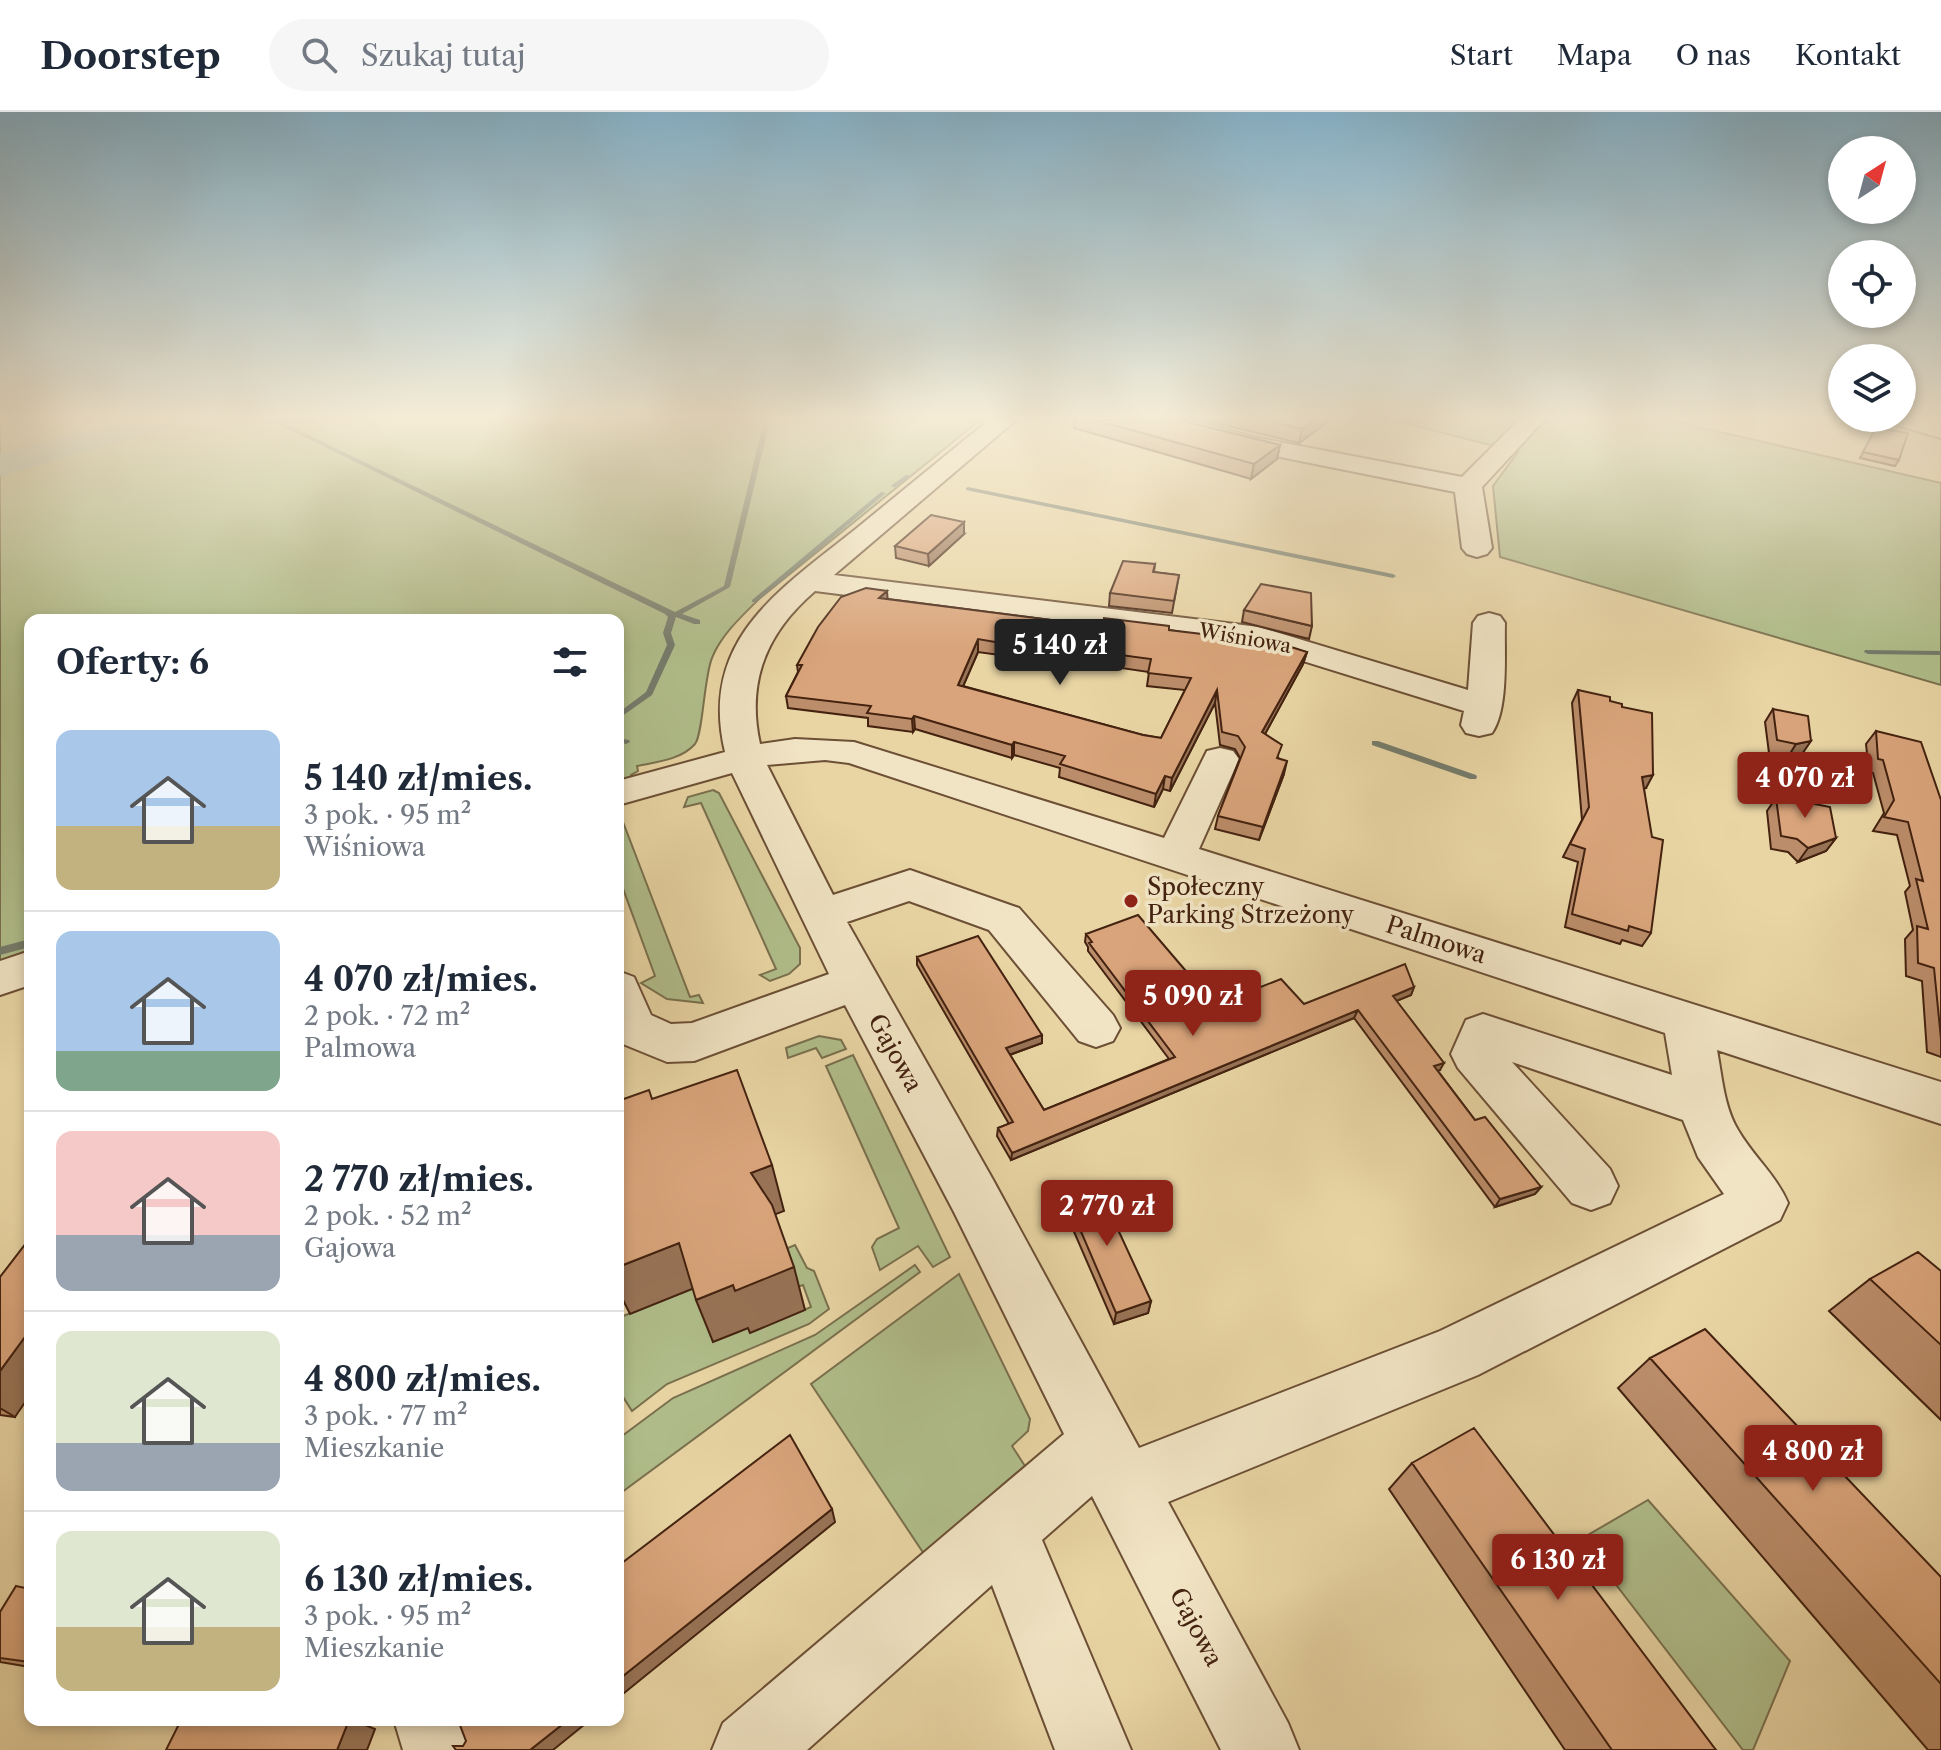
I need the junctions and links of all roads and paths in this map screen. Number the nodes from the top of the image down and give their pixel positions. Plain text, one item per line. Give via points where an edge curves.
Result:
1 (912, 496) edge
2 (1470, 496) edge
3 (1477, 548) dead end
4 (811, 581) junction
5 (1489, 623) dead end
6 (744, 759) junction
7 (1220, 759) dead end
8 (624, 791) edge
9 (1176, 855) junction
10 (822, 914) junction
11 (24, 970) edge
12 (0, 978) edge
13 (856, 982) junction
14 (624, 1005) edge
15 (1687, 1021) junction
16 (1096, 1028) dead end
17 (1941, 1103) edge
18 (1703, 1106) junction
19 (1591, 1186) dead end
20 (1112, 1466) junction
21 (1003, 1527) junction
22 (433, 1726) edge
23 (441, 1750) edge
24 (750, 1750) edge
25 (1093, 1750) edge
26 (1261, 1750) edge

1 - 4 street, Gajowa
2 - 3 street
4 - 5 street, Wiśniowa via 1259,637 1480,715
4 - 6 street, Gajowa via 777,611 746,656 737,692
6 - 8 street, Palmowa
6 - 9 street, Palmowa via 794,750 854,753
6 - 10 street, Gajowa
7 - 9 street
9 - 15 street, Palmowa
10 - 13 street, Gajowa
10 - 16 street via 910,885 1004,919
11 - 12 street
13 - 14 street via 694,1042 667,1043 632,1027
13 - 20 street, Gajowa
15 - 17 street, Palmowa
15 - 18 street
18 - 19 street via 1483,1033 1475,1054
18 - 20 street via 1716,1141 1761,1203 1457,1354
20 - 21 street
20 - 26 street, Gajowa
21 - 24 street
21 - 25 street
22 - 23 street

